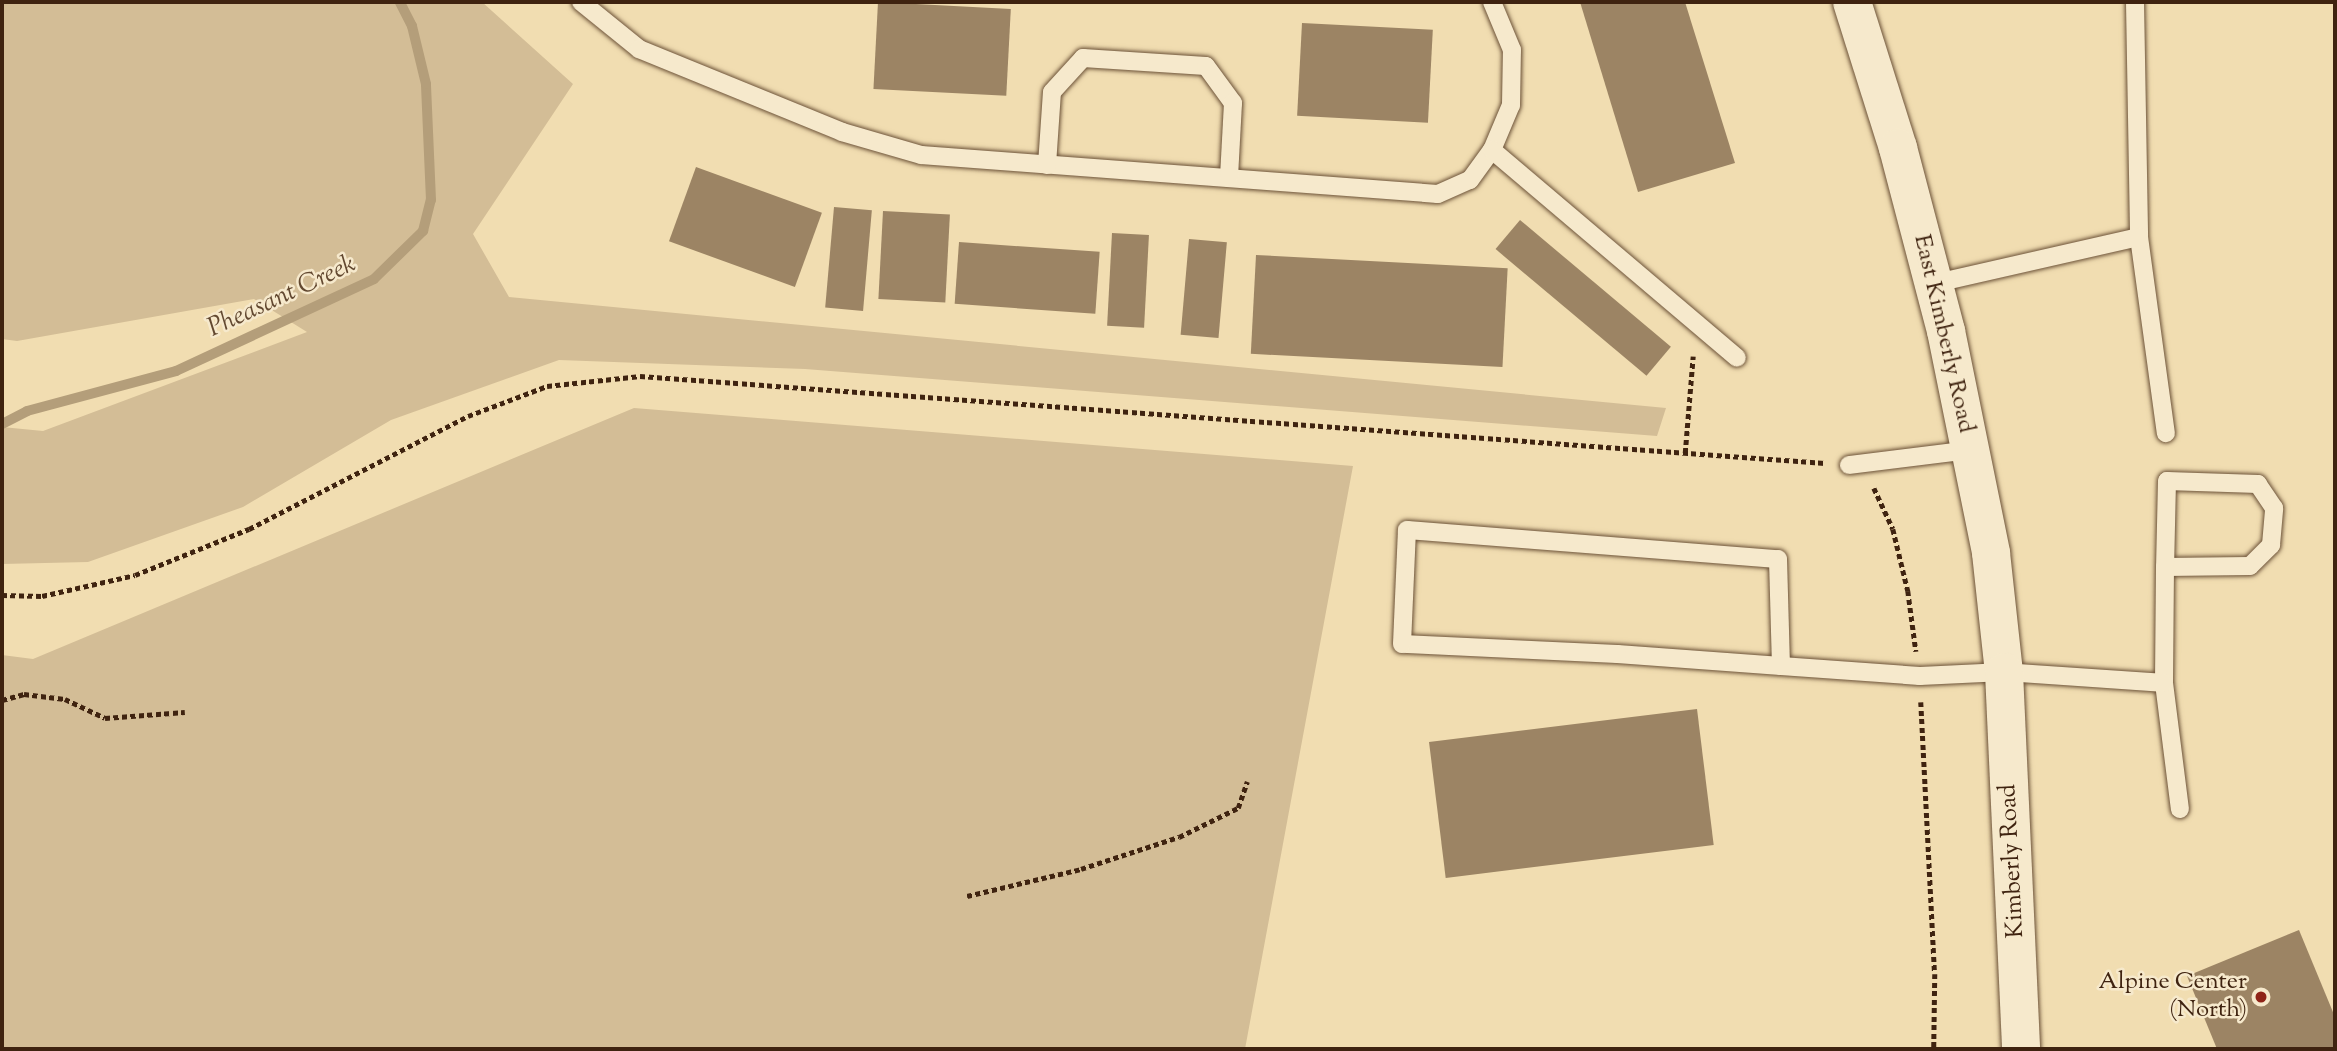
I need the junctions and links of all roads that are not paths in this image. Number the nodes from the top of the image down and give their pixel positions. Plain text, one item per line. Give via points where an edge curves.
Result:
1 (581, 2) edge
2 (1493, 2) edge
3 (1852, 2) edge
4 (2135, 2) edge
5 (1492, 150) junction
6 (1047, 164) junction
7 (1229, 178) junction
8 (2139, 237) junction
9 (1932, 284) junction
10 (1737, 358) dead end
11 (2166, 433) dead end
12 (1970, 450) junction
13 (1849, 465) road end
14 (2165, 567) junction
15 (1781, 666) junction
16 (2004, 672) junction
17 (2164, 683) junction
18 (2180, 809) dead end
19 (2021, 1049) edge

1 - 6 lane via 639,49 842,132 921,155
2 - 5 lane via 1512,50 1511,105
3 - 9 main road, East Kimberly Road via 1898,148
4 - 8 lane
5 - 7 lane via 1470,180 1438,194
5 - 10 lane
6 - 7 lane
6 - 7 lane via 1052,92 1083,58 1206,66 1233,103
8 - 9 lane
8 - 11 lane
9 - 12 main road, East Kimberly Road
12 - 13 lane
12 - 16 main road, East Kimberly Road via 1991,553
14 - 14 lane via 2166,481 2258,484 2274,508 2271,545 2250,566
14 - 17 lane
15 - 15 lane via 1402,644 1407,530 1778,559
15 - 16 lane via 1920,676
16 - 17 lane
16 - 19 main road, Kimberly Road
17 - 18 lane

